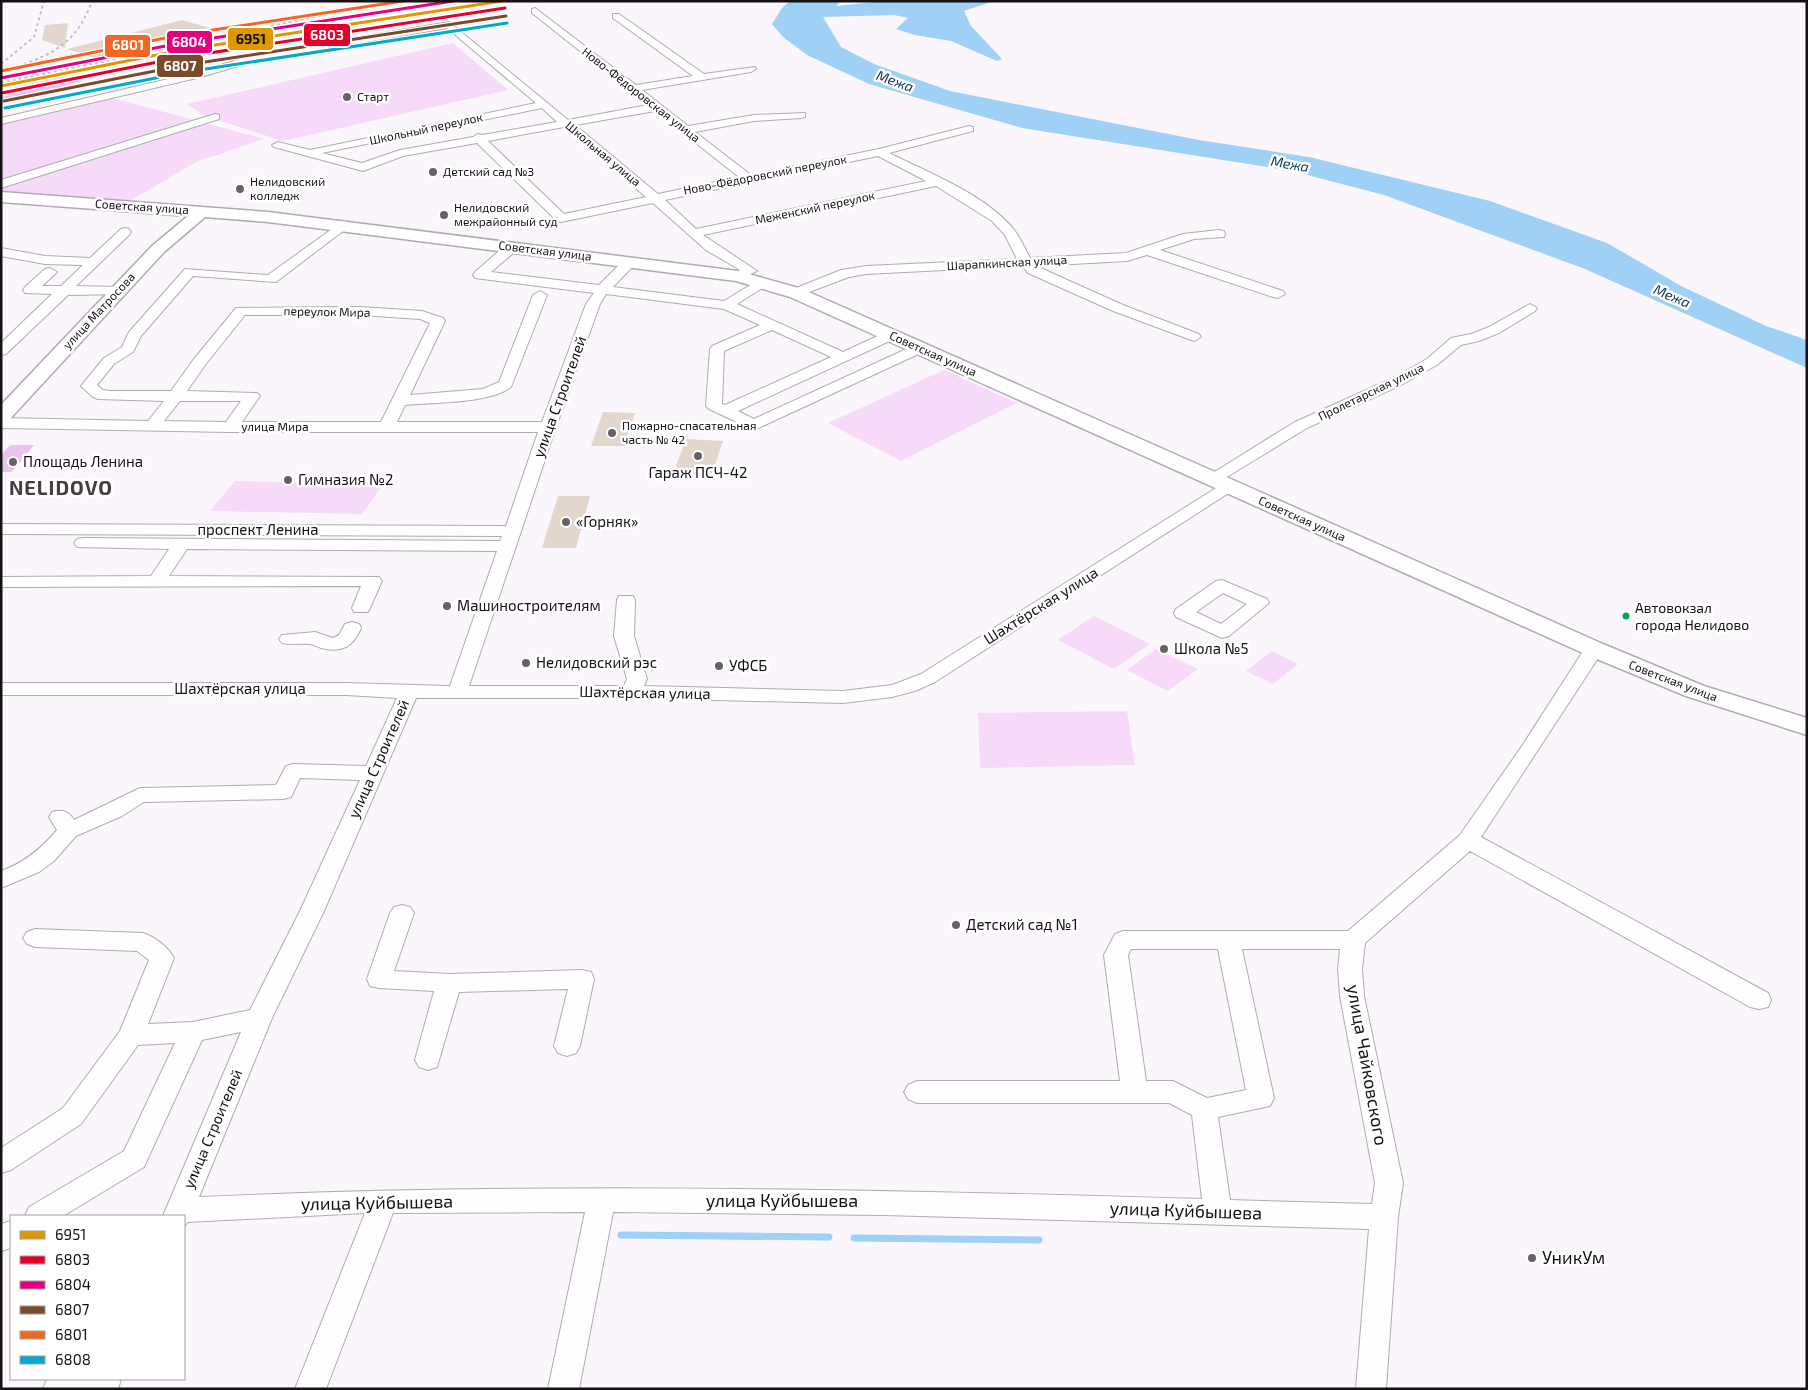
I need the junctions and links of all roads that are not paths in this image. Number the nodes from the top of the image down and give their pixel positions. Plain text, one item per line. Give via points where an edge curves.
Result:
1 (535, 12) dead end
2 (616, 16) dead end
3 (751, 68) dead end
4 (702, 77) junction
5 (632, 89) junction
6 (543, 105) junction
7 (657, 107) junction
8 (801, 116) dead end
9 (215, 117) dead end
10 (1, 121) edge
11 (566, 123) junction
12 (970, 128) dead end
13 (686, 130) junction
14 (478, 137) junction
15 (278, 145) dead end
16 (309, 151) junction
17 (879, 152) junction
18 (747, 178) junction
19 (937, 182) junction
20 (1, 184) edge
21 (1, 197) edge
22 (655, 198) junction
23 (203, 211) junction
24 (561, 218) joint
25 (343, 225) junction
26 (125, 232) dead end
27 (693, 233) junction
28 (1219, 234) dead end
29 (512, 247) junction
30 (1149, 251) junction
31 (1, 252) edge
32 (95, 262) junction
33 (630, 262) junction
34 (1026, 262) junction
35 (50, 272) dead end
36 (738, 276) junction
37 (762, 282) junction
38 (603, 288) junction
39 (65, 290) junction
40 (117, 291) junction
41 (796, 293) junction
42 (1278, 294) dead end
43 (540, 296) dead end
44 (727, 305) junction
45 (1530, 308) dead end
46 (772, 325) junction
47 (892, 335) junction
48 (1194, 337) dead end
49 (920, 348) junction
50 (1, 352) edge
51 (843, 357) junction
52 (176, 396) junction
53 (400, 400) junction
54 (725, 411) junction
55 (1, 416) edge
56 (1, 423) edge
57 (153, 426) junction
58 (231, 427) junction
59 (387, 427) junction
60 (548, 427) junction
61 (1211, 479) junction
62 (1230, 487) junction
63 (1, 529) edge
64 (511, 538) junction
65 (1, 542) edge
66 (181, 544) junction
67 (1, 582) edge
68 (156, 582) junction
69 (626, 600) dead end
70 (361, 608) dead end
71 (352, 628) dead end
72 (289, 639) dead end
73 (1594, 650) junction
74 (1, 689) edge
75 (409, 692) junction
76 (630, 692) junction
77 (457, 693) junction
78 (1807, 727) edge
79 (372, 773) junction
80 (1468, 840) junction
81 (1, 880) edge
82 (402, 913) dead end
83 (35, 938) dead end
84 (1228, 940) junction
85 (1353, 940) junction
86 (448, 983) junction
87 (1759, 1000) dead end
88 (259, 1018) junction
89 (192, 1032) junction
90 (131, 1035) junction
91 (567, 1046) dead end
92 (428, 1060) dead end
93 (917, 1092) dead end
94 (1134, 1092) junction
95 (1204, 1109) junction
96 (1, 1162) edge
97 (384, 1201) junction
98 (601, 1201) junction
99 (1218, 1212) junction
100 (178, 1213) edge
101 (41, 1215) edge
102 (1384, 1217) junction
103 (74, 1380) edge
104 (58, 1389) edge
105 (310, 1389) edge
106 (563, 1389) edge
107 (1372, 1389) edge

1 - 5 street, Ново-Фёдоровская улица
2 - 4 street
3 - 4 street
4 - 5 street
5 - 7 street, Ново-Фёдоровская улица
6 - 10 street, Школьная улица via 449,25 254,58
6 - 11 street, Школьная улица
6 - 16 street, Школьный переулок
7 - 11 street, Школьный переулок
7 - 13 street, Ново-Фёдоровская улица
8 - 13 street via 754,118
9 - 20 street
11 - 14 street, Школьный переулок
11 - 22 street, Школьная улица
12 - 17 street, Ново-Фёдоровский переулок
13 - 18 street, Ново-Фёдоровская улица
14 - 16 street, Школьный переулок via 400,153 363,167
14 - 24 street, Школьный переулок
15 - 16 street
17 - 18 street, Ново-Фёдоровский переулок
17 - 19 street
18 - 22 street, Ново-Фёдоровский переулок
19 - 27 street, Меженский переулок
19 - 34 street via 996,218 1010,233
21 - 23 main road, Советская улица
22 - 24 street, Ново-Фёдоровский переулок
22 - 27 street, Школьная улица
23 - 25 main road, Советская улица
23 - 40 main road, улица Матросова via 158,249
25 - 29 main road, Советская улица
25 - 52 street via 271,279 190,272 134,335 128,349 109,361 88,386 98,394 110,396
26 - 32 street
27 - 36 street, Школьная улица via 750,271
28 - 30 street, Шарапкинская улица via 1181,237
29 - 33 main road, Советская улица
29 - 38 street via 480,275
30 - 34 street, Шарапкинская улица via 1118,258
30 - 42 street
31 - 32 street via 45,260
32 - 39 street
33 - 36 main road, Советская улица
33 - 38 street, улица Строителей
34 - 41 street, Шарапкинская улица via 860,271 846,273
34 - 48 street via 1033,270 1056,282
35 - 39 street via 30,290
36 - 37 main road, Советская улица
37 - 41 main road, Советская улица
37 - 44 street
38 - 44 street
38 - 60 street, улица Строителей via 593,304
39 - 40 street
39 - 50 street
40 - 55 main road, улица Матросова
41 - 47 main road, Советская улица
43 - 53 street via 506,384 501,388 484,393
44 - 46 street
45 - 61 street, Пролетарская улица via 1494,330 1456,341 1432,362 1301,425
46 - 51 street
46 - 54 street via 717,349 714,406
47 - 49 main road, Советская улица
47 - 51 street
49 - 54 street via 754,426
49 - 61 main road, Советская улица
51 - 54 street
52 - 53 street, переулок Мира via 241,311 422,314 438,321
52 - 57 street, переулок Мира
52 - 58 street via 252,396
53 - 59 street, переулок Мира
56 - 57 street, улица Мира
57 - 58 street, улица Мира
58 - 59 street, улица Мира
59 - 60 street, улица Мира
60 - 64 street, улица Строителей
61 - 62 main road, Советская улица
62 - 73 main road, Советская улица
62 - 76 street, Шахтёрская улица via 928,678 908,687 843,697
63 - 64 street, проспект Ленина
64 - 66 street, проспект Ленина
64 - 77 street, улица Строителей
65 - 66 street, проспект Ленина
66 - 68 street
67 - 68 street
68 - 70 street via 373,581
69 - 76 street via 624,636 637,679
71 - 72 street via 347,638 336,644 315,638
73 - 78 main road, Советская улица via 1695,691
73 - 80 street
74 - 75 street, Шахтёрская улица via 346,689
75 - 77 street, улица Строителей
75 - 79 street, улица Строителей
76 - 77 street, Шахтёрская улица
79 - 81 street via 293,771 283,792 140,795 114,811 64,824 47,858
79 - 88 street, улица Строителей via 312,911
80 - 85 street
80 - 87 street
82 - 86 street via 379,979
83 - 90 street via 143,942 162,958
84 - 85 street
84 - 94 street via 1123,940 1116,954
84 - 95 street via 1262,1098
85 - 102 street, улица Чайковского via 1352,996 1389,1183
86 - 91 street via 582,980
86 - 92 street
88 - 89 street
88 - 100 street, улица Строителей
89 - 90 street
89 - 101 street via 134,1159
90 - 96 street via 72,1116
93 - 94 street
94 - 95 street via 1173,1092
95 - 99 street
97 - 98 street, улица Куйбышева
97 - 100 street, улица Куйбышева
97 - 105 street
98 - 99 street, улица Куйбышева via 892,1202
98 - 106 street
99 - 102 street, улица Куйбышева
102 - 107 street, улица Чайковского
103 - 104 street

